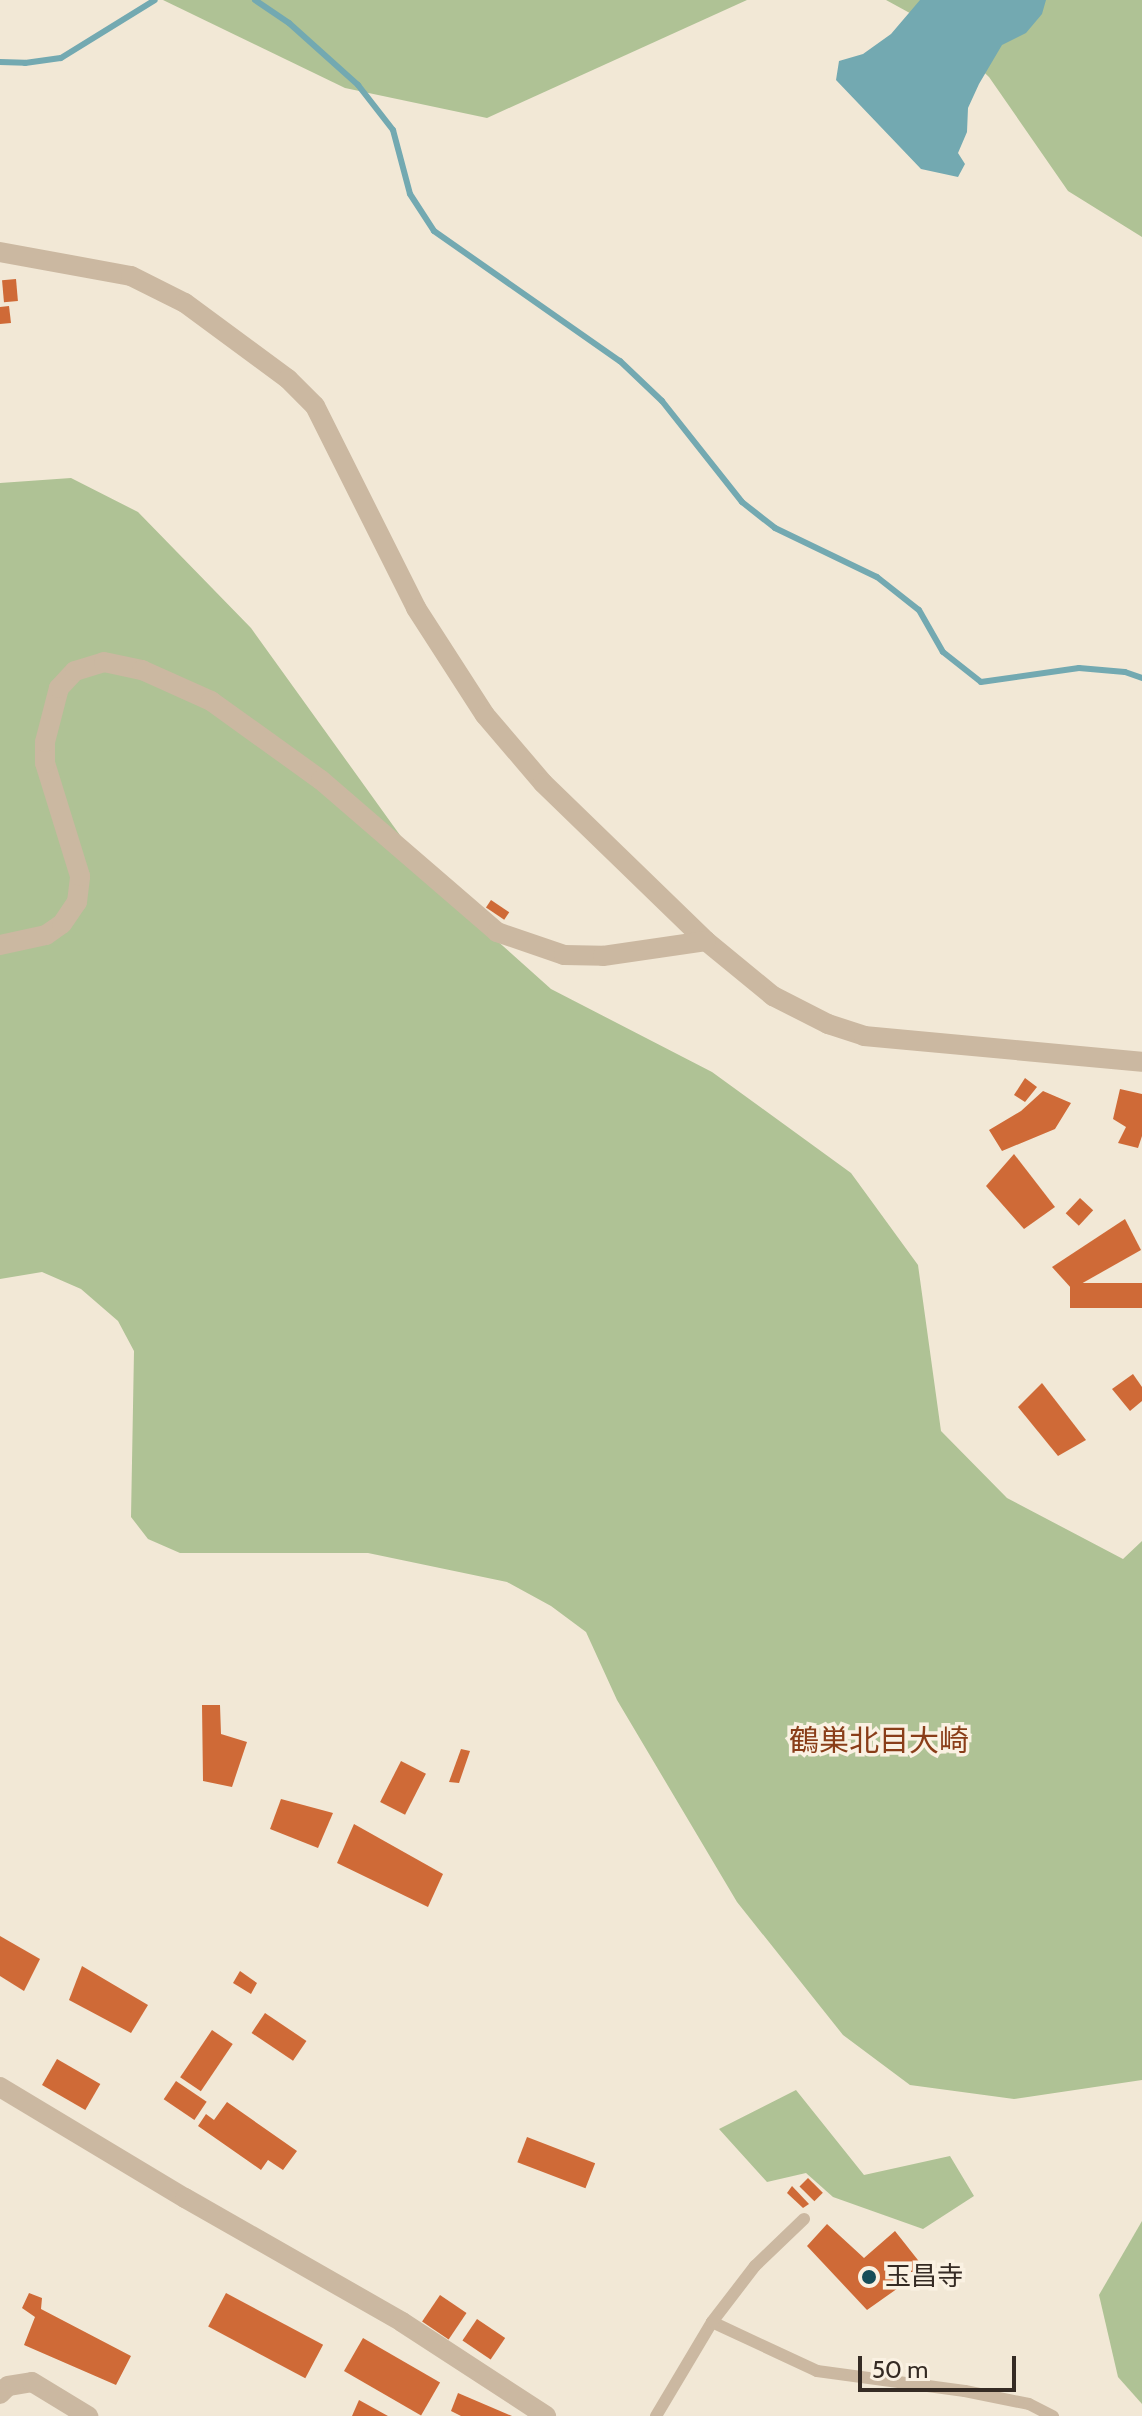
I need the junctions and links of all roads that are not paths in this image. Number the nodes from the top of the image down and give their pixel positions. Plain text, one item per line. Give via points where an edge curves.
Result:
1 (0, 252) edge
2 (706, 941) junction
3 (0, 945) edge
4 (1142, 1062) edge
5 (0, 2087) edge
6 (804, 2219) dead end
7 (712, 2322) junction
8 (0, 2394) edge
9 (88, 2416) edge
10 (546, 2416) edge
11 (656, 2416) edge
12 (1053, 2416) edge

1 - 2 street via 131,276 185,303 288,379 315,406 416,608 485,715 543,783
2 - 3 street via 603,956 564,955 497,932 321,780 211,701 142,670 104,662 75,671 59,688 45,742 45,763 80,876 77,902 62,924 46,935
2 - 4 street via 773,996 864,1036
5 - 10 street via 402,2322
6 - 7 lane via 755,2266
7 - 11 lane
7 - 12 lane via 817,2371 965,2391 1029,2404
8 - 9 street via 8,2386 32,2382

